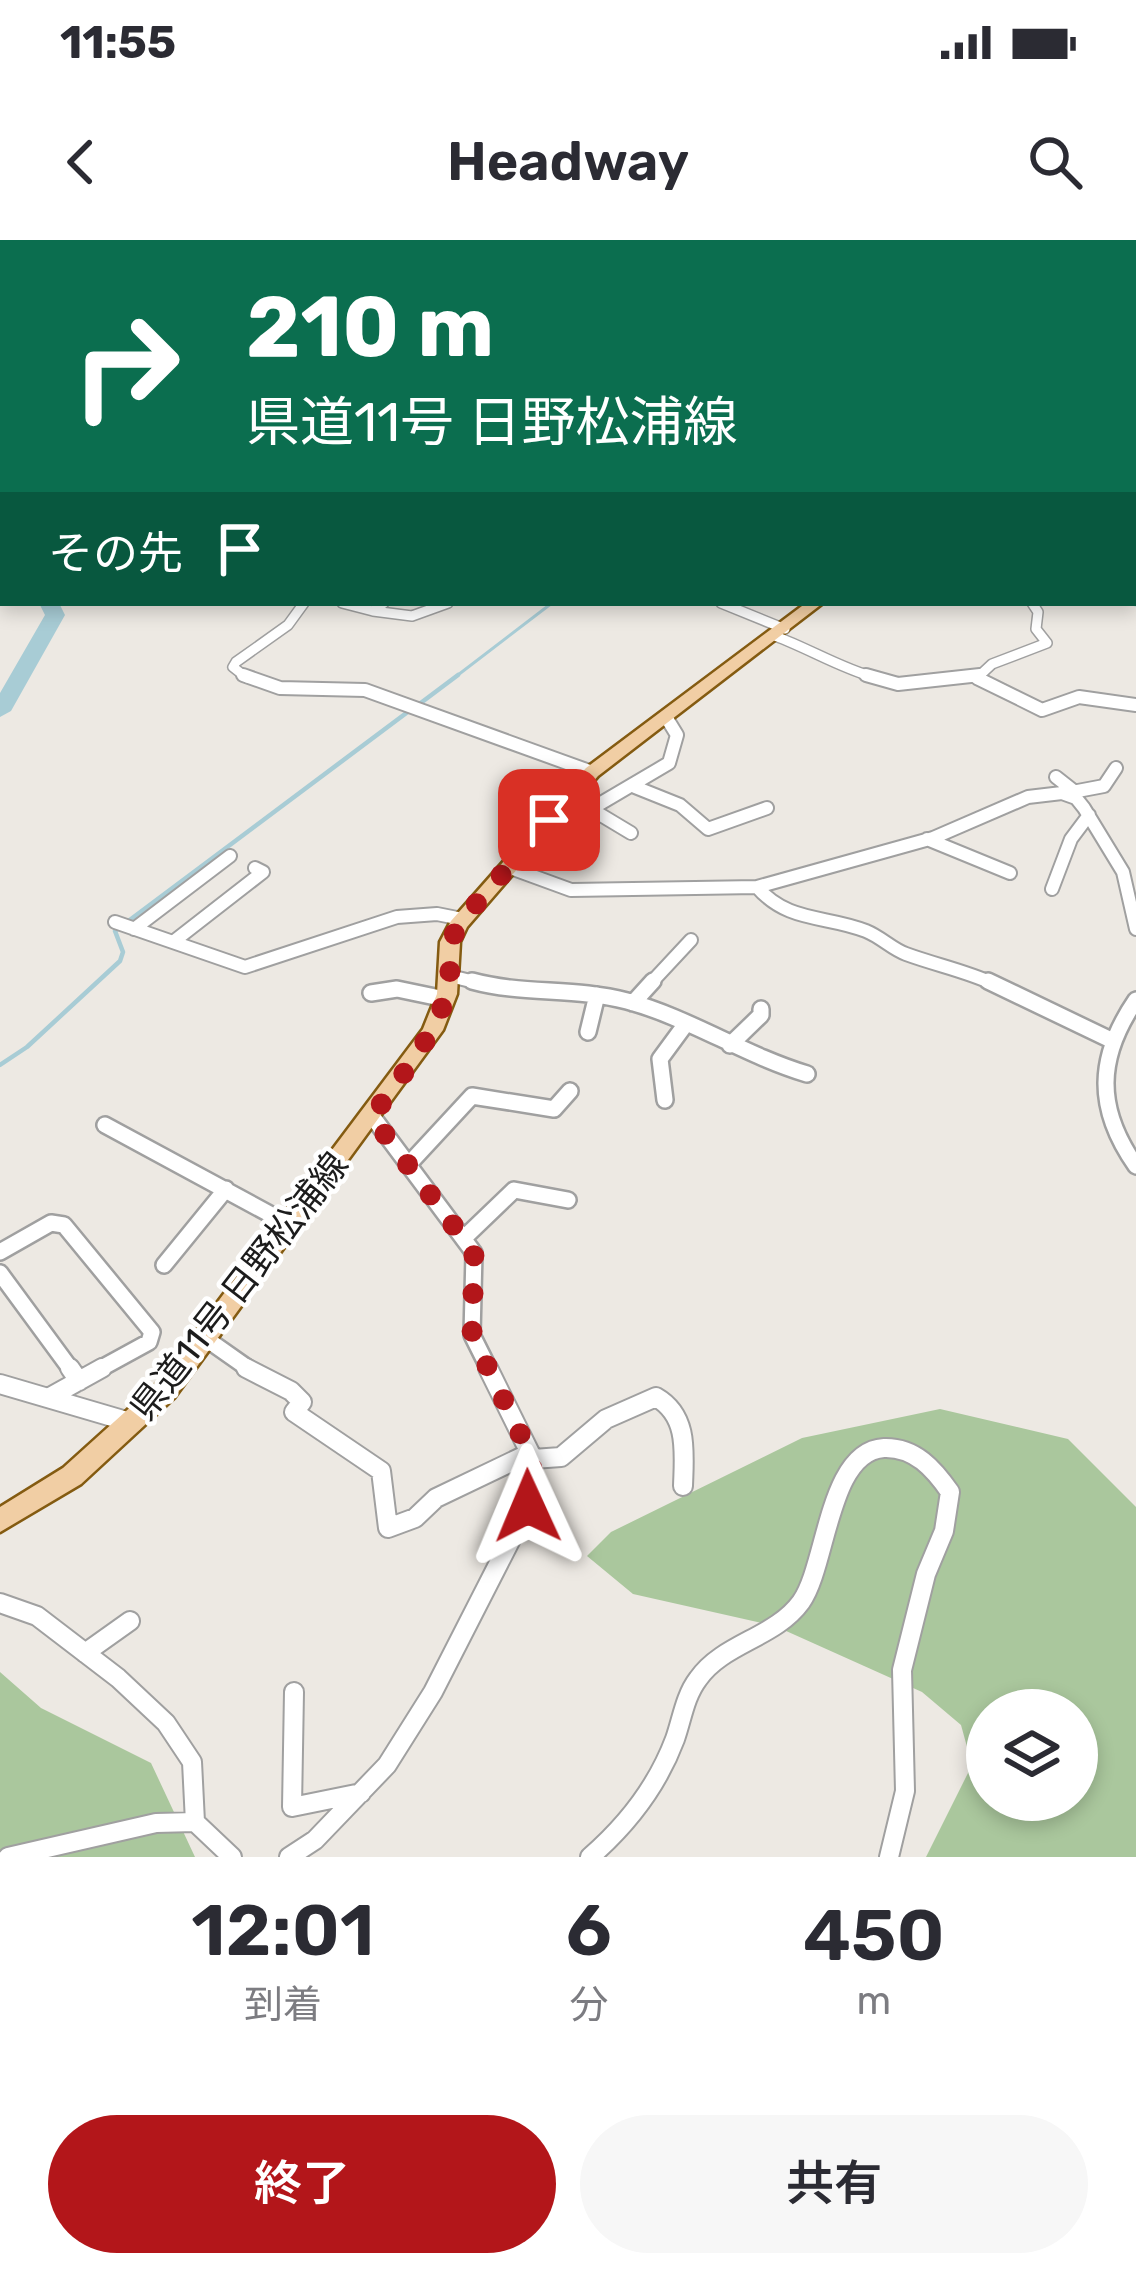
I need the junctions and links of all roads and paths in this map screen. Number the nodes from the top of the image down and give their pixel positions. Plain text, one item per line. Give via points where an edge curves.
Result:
1 (302, 606) edge
2 (354, 606) edge
3 (380, 606) edge
4 (443, 606) edge
5 (728, 606) edge
6 (812, 606) edge
7 (1034, 606) edge
8 (373, 611) junction
9 (780, 633) junction
10 (977, 678) junction
11 (1136, 705) edge
12 (666, 717) junction
13 (1116, 768) dead end
14 (592, 772) junction
15 (1056, 777) dead end
16 (634, 787) junction
17 (1069, 793) junction
18 (767, 808) dead end
19 (591, 809) junction
20 (1088, 815) junction
21 (549, 820) junction
22 (632, 833) dead end
23 (927, 839) junction
24 (230, 856) dead end
25 (508, 867) junction
26 (255, 868) dead end
27 (1010, 873) dead end
28 (757, 887) junction
29 (1052, 889) dead end
30 (462, 920) junction
31 (115, 922) dead end
32 (1136, 927) edge
33 (132, 928) junction
34 (692, 940) dead end
35 (173, 942) junction
36 (450, 976) junction
37 (371, 993) dead end
38 (597, 995) junction
39 (445, 1000) junction
40 (1136, 1000) edge
41 (633, 1003) junction
42 (760, 1009) dead end
43 (686, 1024) junction
44 (588, 1032) dead end
45 (1111, 1040) junction
46 (730, 1045) junction
47 (807, 1073) dead end
48 (570, 1091) dead end
49 (665, 1100) dead end
50 (372, 1117) junction
51 (105, 1125) dead end
52 (409, 1164) junction
53 (1136, 1166) edge
54 (226, 1189) junction
55 (568, 1200) dead end
56 (290, 1225) junction
57 (464, 1238) junction
58 (0, 1252) edge
59 (164, 1265) dead end
60 (0, 1273) edge
61 (205, 1337) junction
62 (80, 1381) junction
63 (0, 1384) edge
64 (48, 1398) junction
65 (133, 1423) junction
66 (531, 1456) junction
67 (682, 1486) dead end
68 (0, 1520) edge
69 (0, 1603) edge
70 (130, 1621) dead end
71 (85, 1653) junction
72 (294, 1692) dead end
73 (361, 1793) junction
74 (195, 1822) junction
75 (8, 1857) edge
76 (232, 1857) edge
77 (289, 1857) edge
78 (590, 1857) edge
79 (889, 1857) edge

1 - 14 street via 288,626 236,662 244,678 280,690 360,688
2 - 8 street
3 - 8 street
4 - 8 street via 429,615
5 - 9 street
6 - 9 main road, 県道11号 日野松浦線
7 - 10 street via 1047,643
9 - 10 street via 842,668 898,684
9 - 12 main road, 県道11号 日野松浦線
10 - 11 street via 1042,710 1079,698
12 - 14 main road, 県道11号 日野松浦線
12 - 16 street via 676,735 669,763
13 - 17 street via 1104,786
14 - 21 main road, 県道11号 日野松浦線
15 - 17 street
16 - 18 street via 680,805 707,829
16 - 19 street
17 - 20 street
17 - 23 street via 1028,797
19 - 21 street
19 - 22 street
20 - 29 street
20 - 32 street via 1123,872
21 - 25 main road, 県道11号 日野松浦線
23 - 27 street
23 - 28 street
24 - 33 street
25 - 28 street via 571,890
25 - 30 main road, 県道11号 日野松浦線
26 - 35 street via 263,872
28 - 45 street via 796,916 867,931 901,953 967,971
30 - 35 street via 397,917 245,967
30 - 36 main road, 県道11号 日野松浦線 via 450,942
31 - 33 street
33 - 35 street
34 - 41 street
36 - 38 street via 513,992
36 - 39 main road, 県道11号 日野松浦線
37 - 39 street via 397,989
38 - 41 street
38 - 44 street
39 - 50 main road, 県道11号 日野松浦線
40 - 45 street
41 - 43 street
42 - 46 street
43 - 46 street
43 - 49 street via 657,1057
45 - 53 street via 1106,1088 1116,1141
46 - 47 street
48 - 52 street via 554,1109 472,1096
50 - 52 street
50 - 56 main road, 県道11号 日野松浦線
51 - 54 street
52 - 57 street
54 - 56 street
54 - 59 street
55 - 57 street via 514,1190
56 - 61 main road, 県道11号 日野松浦線
57 - 66 street via 477,1279 472,1335
58 - 62 street via 51,1223 64,1225 152,1332 149,1342
60 - 62 street
61 - 65 main road, 県道11号 日野松浦線
61 - 66 street via 291,1390 302,1402 294,1412 381,1471 388,1528
62 - 64 street
63 - 64 street
64 - 65 street
65 - 68 main road, 県道11号 日野松浦線 via 72,1476
66 - 67 street via 561,1457 606,1419 656,1397 670,1405 685,1435
66 - 73 street via 528,1506 471,1620 387,1766
69 - 71 street via 37,1616
70 - 71 street
71 - 74 street via 166,1724 192,1762
72 - 73 street via 292,1807
73 - 77 street
74 - 75 street via 156,1823
74 - 76 street
78 - 79 street via 632,1822 698,1678 801,1603 844,1479 864,1454 884,1445 910,1451 950,1492 902,1670 905,1791

